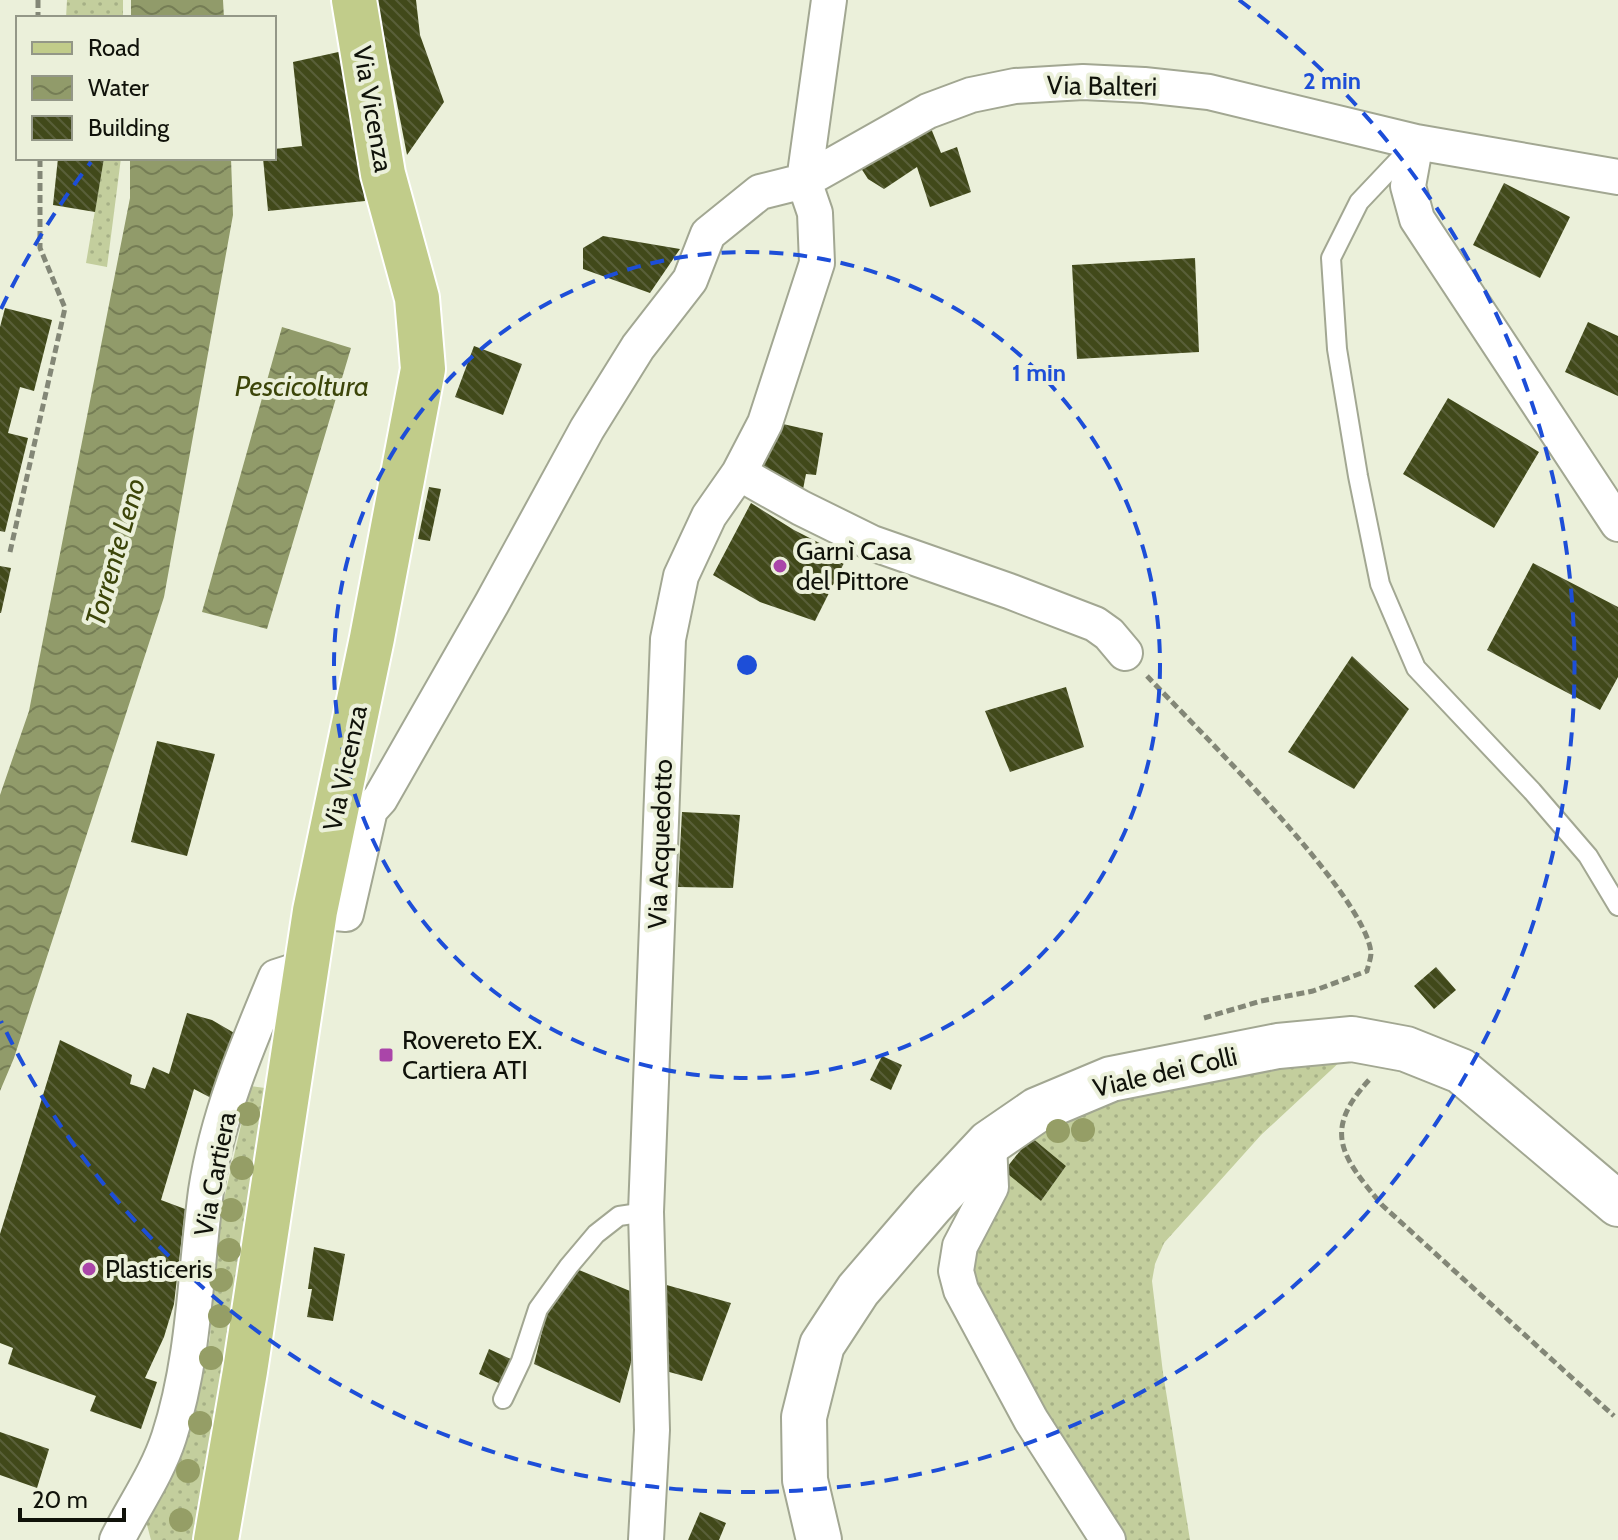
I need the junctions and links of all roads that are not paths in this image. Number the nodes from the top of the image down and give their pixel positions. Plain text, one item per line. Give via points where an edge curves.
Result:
1 (354, 0) edge
2 (829, 0) edge
3 (1416, 142) junction
4 (1618, 177) edge
5 (804, 181) junction
6 (739, 473) junction
7 (1618, 524) edge
8 (1125, 653) road end
9 (1618, 906) edge
10 (315, 911) junction
11 (307, 967) junction
12 (989, 1143) junction
13 (1618, 1204) edge
14 (646, 1212) junction
15 (503, 1399) dead end
16 (117, 1540) edge
17 (216, 1540) edge
18 (646, 1540) edge
19 (819, 1540) edge
20 (1108, 1540) edge

1 - 10 main road, Via Vicenza via 383,174 417,298 423,369
2 - 5 street
3 - 4 street, Via Balteri
3 - 5 street, Via Balteri via 1209,92 1083,82 1015,86 928,111
3 - 7 street via 1408,186 1417,219
3 - 9 lane via 1359,202 1331,258 1337,349 1380,584 1416,668 1588,856
5 - 6 street, Via Acquedotto via 815,213 817,263 765,423
5 - 10 street, Via Balteri via 760,192 708,234 690,280 638,347 587,429 370,810 346,914
6 - 8 street via 872,543 1095,624
6 - 14 street, Via Acquedotto via 709,516 681,576 668,639
10 - 11 main road, Via Vicenza
11 - 16 street, Via Cartiera via 276,977 224,1112 207,1189 193,1325 172,1426
11 - 17 main road, Via Vicenza
12 - 13 main road, Viale dei Colli via 1037,1110 1111,1079 1352,1039 1406,1049 1461,1071
12 - 19 main road, Viale dei Colli via 858,1290 822,1345 804,1417 805,1480
12 - 20 street via 991,1187 960,1246 956,1271 961,1290 1031,1420
14 - 15 lane via 619,1216 569,1266 538,1309
14 - 18 street, Via Acquedotto via 652,1430

